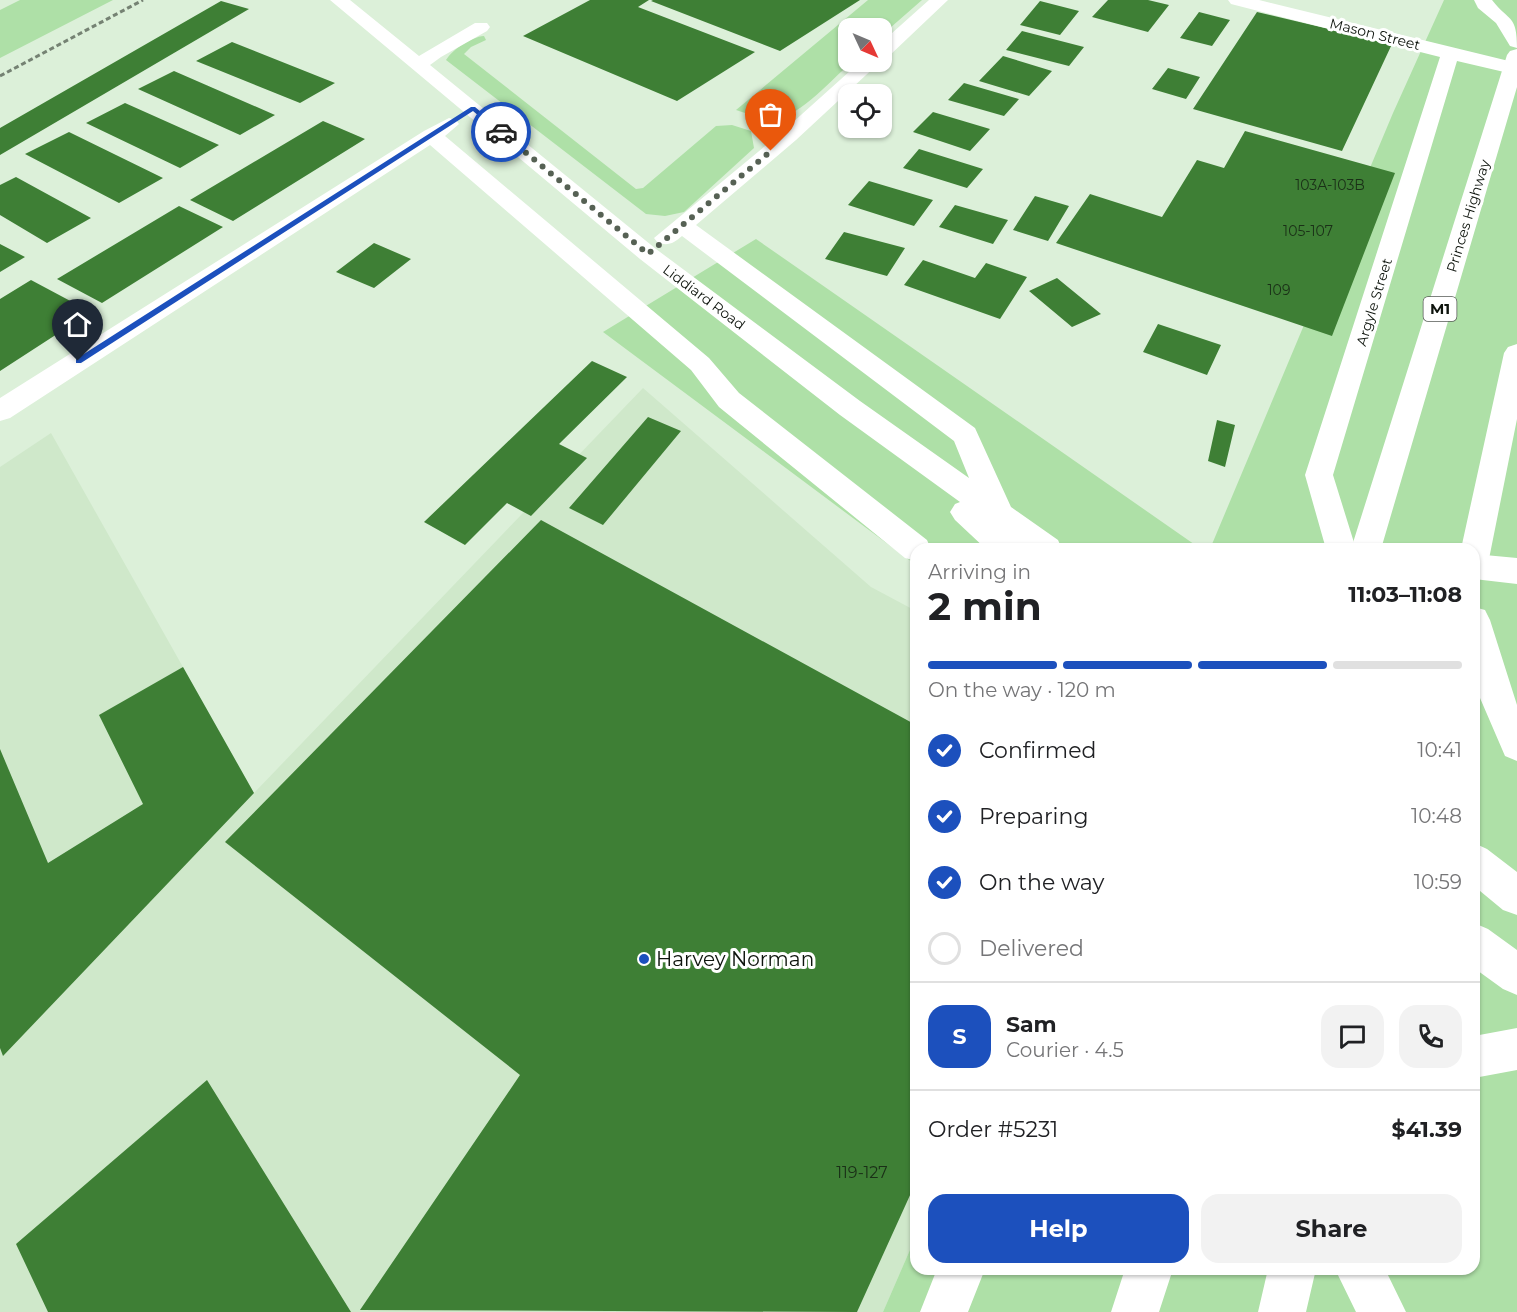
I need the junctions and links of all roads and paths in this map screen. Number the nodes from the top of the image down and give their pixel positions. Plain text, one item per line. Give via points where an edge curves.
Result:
1 (339, 0) edge
2 (939, 0) edge
3 (1237, 0) edge
4 (1483, 0) edge
5 (481, 27) dead end
6 (1517, 42) edge
7 (892, 43) edge
8 (1450, 54) junction
9 (1516, 64) edge
10 (419, 65) junction
11 (860, 72) edge
12 (473, 108) junction
13 (431, 135) junction
14 (682, 225) junction
15 (648, 254) junction
16 (1517, 353) edge
17 (0, 411) edge
18 (1006, 530) edge
19 (1034, 543) edge
20 (1046, 543) edge
21 (1339, 543) edge
22 (1368, 543) edge
23 (1477, 543) edge
24 (910, 544) edge
25 (1480, 567) edge
26 (1517, 571) edge
27 (1480, 641) edge
28 (1517, 745) edge
29 (1480, 867) edge
30 (1517, 896) edge
31 (1480, 947) edge
32 (1517, 975) edge
33 (1517, 1049) edge
34 (1480, 1056) edge
35 (959, 1275) edge
36 (1147, 1275) edge
37 (1291, 1275) edge
38 (1362, 1275) edge
39 (944, 1312) edge
40 (1135, 1312) edge
41 (1282, 1312) edge
42 (1382, 1312) edge

1 - 10 main road, Liddiard Road
2 - 7 main road
3 - 8 main road, Mason Street
4 - 6 main road
5 - 10 main road
8 - 9 main road, Mason Street
8 - 21 main road, Argyle Street via 1319,475
9 - 22 main road, Princes Highway / M1
10 - 12 main road, Liddiard Road
11 - 14 main road
12 - 13 main road
12 - 15 main road, Liddiard Road
13 - 17 main road
13 - 24 main road via 700,364 729,400
14 - 15 main road
14 - 18 main road via 965,435
15 - 18 main road, Liddiard Road
16 - 23 main road
18 - 19 main road, Liddiard Road
18 - 20 main road
25 - 26 main road
27 - 28 main road via 1494,691
29 - 30 main road
31 - 32 main road
33 - 34 main road
35 - 39 main road
36 - 40 main road
37 - 41 main road
38 - 42 main road

